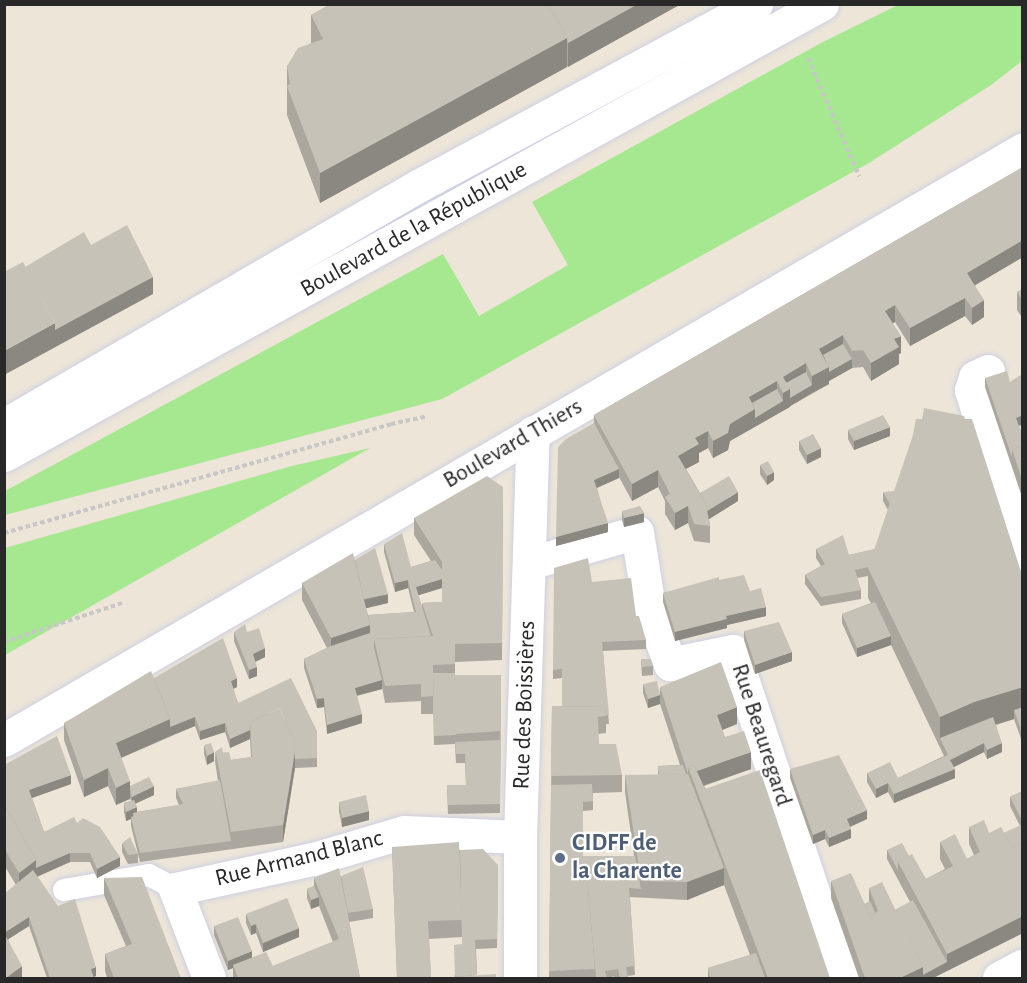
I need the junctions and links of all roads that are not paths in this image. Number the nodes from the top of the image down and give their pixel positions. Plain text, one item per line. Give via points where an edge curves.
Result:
1 (756, 4) edge
2 (822, 4) edge
3 (1023, 150) edge
4 (988, 371) dead end
5 (4, 425) edge
6 (533, 432) junction
7 (4, 455) edge
8 (1023, 554) edge
9 (530, 563) junction
10 (4, 740) edge
11 (520, 837) junction
12 (175, 889) junction
13 (64, 890) dead end
14 (1023, 966) edge
15 (208, 978) edge
16 (520, 978) edge
17 (842, 978) edge
18 (999, 978) edge

1 - 5 street, Boulevard de la République via 418,186
2 - 7 street, Boulevard de la République
3 - 6 street, Boulevard Thiers
4 - 8 street via 975,377 971,390
6 - 9 street, Rue des Boissières
6 - 10 street, Boulevard Thiers
9 - 11 street, Rue des Boissières
9 - 17 street, Rue Beauregard via 637,532 649,607 670,664 733,651
11 - 12 street, Rue Armand Blanc via 404,832 313,859
11 - 16 street, Rue des Boissières
12 - 13 lane via 149,875
12 - 15 street
14 - 18 street

